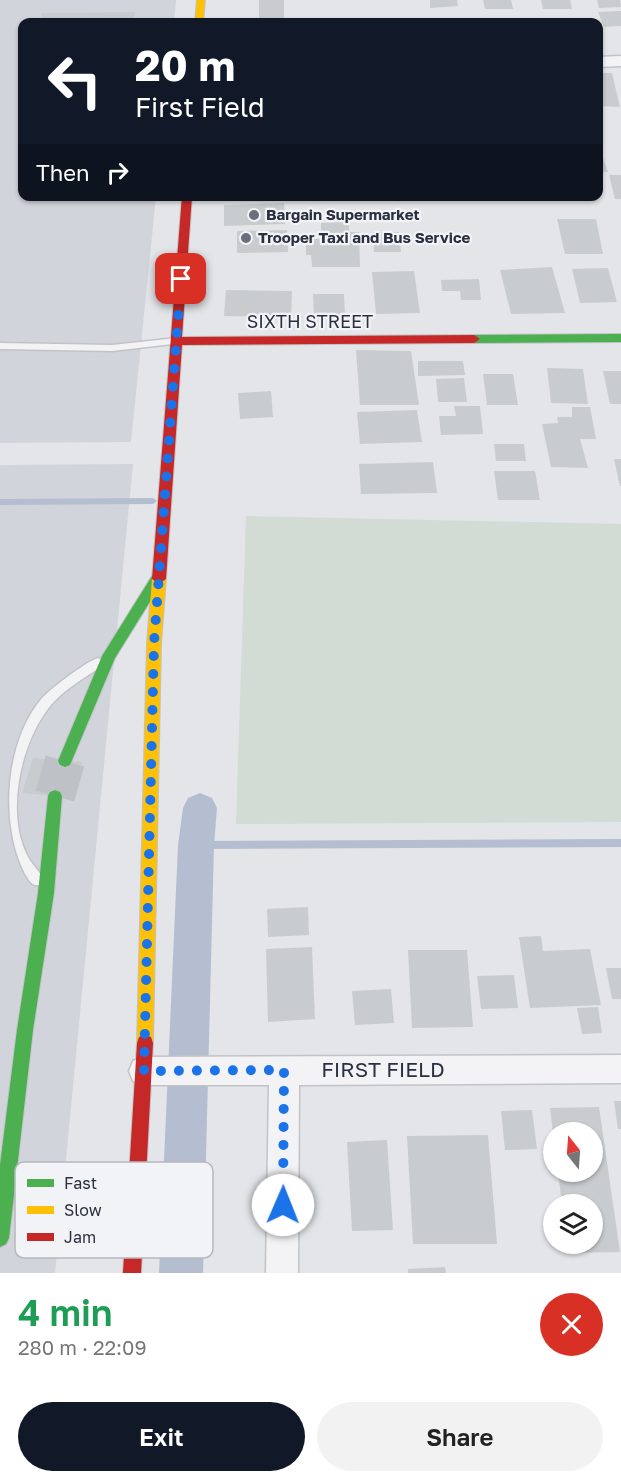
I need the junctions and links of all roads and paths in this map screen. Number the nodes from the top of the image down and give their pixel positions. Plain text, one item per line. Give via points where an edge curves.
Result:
1 (201, 0) edge
2 (199, 18) edge
3 (621, 61) edge
4 (603, 62) edge
5 (187, 201) edge
6 (621, 338) edge
7 (177, 341) junction
8 (0, 346) edge
9 (160, 575) junction
10 (109, 656) junction
11 (65, 761) tunnel mouth
12 (55, 796) tunnel mouth
13 (46, 893) junction
14 (621, 1069) edge
15 (284, 1070) junction
16 (144, 1071) junction
17 (139, 1162) edge
18 (0, 1238) edge
19 (133, 1258) edge
20 (132, 1273) edge
21 (282, 1273) edge

1 - 2 street
3 - 4 street
5 - 7 street
6 - 7 street, SIXTH STREET
7 - 8 lane, SIXTH STREET via 112,348
7 - 9 street
9 - 10 street
9 - 16 street via 154,643
10 - 11 street
10 - 13 lane via 62,687 47,702 14,759 8,791 10,820 19,854
12 - 13 street
13 - 18 street
14 - 15 street, FIRST FIELD
15 - 16 street, FIRST FIELD
15 - 21 street
16 - 17 street
19 - 20 street

